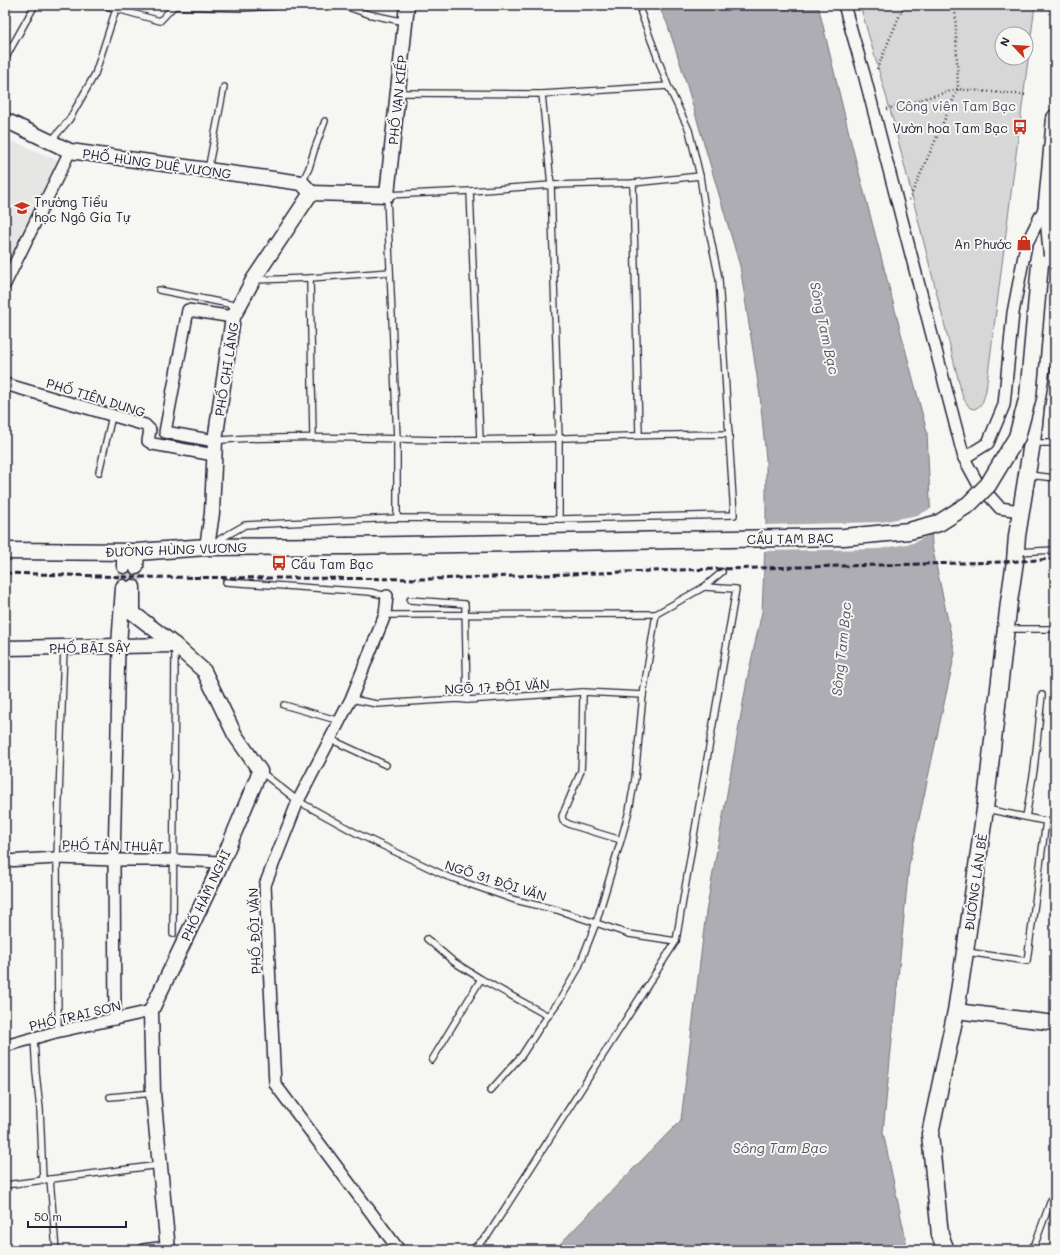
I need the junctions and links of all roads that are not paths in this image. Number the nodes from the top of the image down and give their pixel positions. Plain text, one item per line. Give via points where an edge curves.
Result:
1 (34, 5) edge
2 (103, 5) edge
3 (297, 5) edge
4 (342, 5) edge
5 (407, 5) edge
6 (844, 5) edge
7 (116, 7) edge
8 (641, 13) dead end
9 (405, 22) junction
10 (5, 60) edge
11 (668, 86) junction
12 (224, 87) dead end
13 (397, 94) junction
14 (542, 94) junction
15 (1055, 118) edge
16 (5, 120) edge
17 (325, 121) dead end
18 (50, 142) junction
19 (70, 151) junction
20 (208, 170) junction
21 (700, 176) junction
22 (633, 183) junction
23 (551, 185) junction
24 (306, 188) junction
25 (470, 191) junction
26 (387, 195) junction
27 (1047, 203) junction
28 (1053, 244) edge
29 (390, 272) junction
30 (310, 278) junction
31 (253, 280) junction
32 (5, 284) edge
33 (159, 290) dead end
34 (237, 311) junction
35 (1049, 360) edge
36 (5, 384) edge
37 (112, 416) junction
38 (729, 434) junction
39 (638, 435) junction
40 (313, 437) junction
41 (398, 439) junction
42 (559, 439) junction
43 (480, 440) junction
44 (1032, 443) junction
45 (1055, 443) edge
46 (215, 448) junction
47 (964, 458) junction
48 (99, 472) dead end
49 (1026, 474) junction
50 (1055, 478) edge
51 (1020, 511) junction
52 (397, 518) junction
53 (559, 519) junction
54 (346, 546) joint
55 (207, 547) junction
56 (1055, 550) edge
57 (5, 551) edge
58 (1015, 552) junction
59 (722, 572) dead end
60 (226, 582) dead end
61 (704, 587) junction
62 (387, 596) joint
63 (410, 600) dead end
64 (656, 614) junction
65 (385, 615) junction
66 (466, 615) junction
67 (1006, 629) junction
68 (1055, 629) edge
69 (175, 645) junction
70 (120, 646) junction
71 (64, 647) junction
72 (5, 648) edge
73 (583, 692) junction
74 (644, 695) junction
75 (1042, 695) dead end
76 (351, 699) junction
77 (467, 700) junction
78 (284, 705) dead end
79 (340, 722) junction
80 (330, 739) junction
81 (386, 765) dead end
82 (260, 771) junction
83 (298, 801) junction
84 (985, 809) junction
85 (1026, 817) junction
86 (1046, 822) junction
87 (1055, 823) edge
88 (621, 840) junction
89 (57, 858) junction
90 (114, 860) junction
91 (174, 860) junction
92 (5, 861) edge
93 (222, 862) junction
94 (596, 923) junction
95 (173, 934) dead end
96 (427, 940) dead end
97 (676, 941) junction
98 (965, 952) junction
99 (481, 979) junction
100 (151, 1011) junction
101 (956, 1011) junction
102 (548, 1016) junction
103 (115, 1019) junction
104 (1055, 1023) edge
105 (56, 1032) junction
106 (34, 1038) junction
107 (5, 1046) edge
108 (432, 1060) dead end
109 (490, 1091) dead end
110 (153, 1093) junction
111 (110, 1097) dead end
112 (160, 1165) junction
113 (50, 1179) junction
114 (43, 1180) junction
115 (5, 1185) edge
116 (1055, 1189) edge
117 (168, 1249) edge
118 (56, 1250) edge
119 (143, 1250) edge
120 (399, 1250) edge
121 (472, 1250) edge
122 (946, 1250) edge
123 (1029, 1250) edge

1 - 10 lane
2 - 7 lane
3 - 7 lane via 242,8 174,6 160,22
4 - 9 lane
5 - 9 street, PHỐ VẠN KIẾP
6 - 47 street
7 - 18 lane via 95,74 69,120
8 - 11 lane
9 - 13 street, PHỐ VẠN KIẾP
11 - 14 lane
11 - 21 lane via 689,130
12 - 20 lane
13 - 14 lane
13 - 26 street, PHỐ VẠN KIẾP
14 - 23 lane
15 - 27 main road
16 - 18 street, PHỐ HÙNG DUỆ VƯƠNG
17 - 24 lane via 309,168
18 - 19 street, PHỐ HÙNG DUỆ VƯƠNG
19 - 20 street, PHỐ HÙNG DUỆ VƯƠNG
19 - 32 street
20 - 24 street, PHỐ HÙNG DUỆ VƯƠNG
21 - 22 lane
21 - 38 lane via 719,278
22 - 23 lane
22 - 39 lane
23 - 25 lane
23 - 42 lane
24 - 26 street
24 - 31 street, PHỐ CHI LĂNG
25 - 26 lane
25 - 43 lane
26 - 29 lane
27 - 28 main road, ĐƯỜNG LÁN BÈ
27 - 47 street via 1026,245 1013,313 1004,405 988,443
27 - 54 main road, CẦU TAM BẠC, bridge via 1028,396 1017,437 988,485 969,504 939,523 909,531 844,537
28 - 35 main road, ĐƯỜNG LÁN BÈ
29 - 30 lane
29 - 41 lane
30 - 31 lane
30 - 40 lane
31 - 34 street, PHỐ CHI LĂNG
33 - 34 lane
34 - 46 street, PHỐ CHI LĂNG
34 - 46 street via 188,310 165,432
35 - 44 main road, ĐƯỜNG LÁN BÈ via 1036,404
36 - 37 street, PHỐ TIÊN DUNG
37 - 46 street, PHỐ TIÊN DUNG via 145,425 150,430 148,440 153,444
37 - 48 lane
38 - 39 lane
38 - 53 lane via 734,515
39 - 42 lane
40 - 41 lane
40 - 46 lane via 230,439
41 - 43 lane
41 - 52 lane
42 - 43 lane
42 - 53 lane
44 - 45 lane
44 - 49 main road, ĐƯỜNG LÁN BÈ
46 - 55 street, PHỐ CHI LĂNG via 212,513
47 - 51 street via 976,482 1000,508
49 - 50 lane
49 - 51 main road, ĐƯỜNG LÁN BÈ
51 - 58 main road, ĐƯỜNG LÁN BÈ
52 - 53 lane
52 - 55 lane via 246,525
54 - 55 main road, ĐƯỜNG HÙNG VƯƠNG
55 - 57 main road, ĐƯỜNG HÙNG VƯƠNG via 130,559
56 - 58 lane
58 - 67 main road, ĐƯỜNG LÁN BÈ
59 - 61 lane
60 - 62 lane via 370,592
61 - 64 lane
61 - 97 lane via 736,589
62 - 65 street, PHỐ ĐỘI VĂN
63 - 66 lane via 465,604
64 - 66 lane
64 - 74 lane
65 - 66 lane
65 - 76 street, PHỐ ĐỘI VĂN
66 - 77 lane
67 - 68 lane
67 - 84 main road, ĐƯỜNG LÁN BÈ
69 - 70 street, PHỐ BÃI SẬY
69 - 70 street via 133,614 128,587
69 - 82 street via 204,671 235,735
69 - 91 lane
70 - 71 street, PHỐ BÃI SẬY
70 - 90 street
71 - 72 street, PHỐ BÃI SẬY
71 - 89 lane
73 - 74 lane, NGÕ 17 ĐỘI VĂN
73 - 77 lane, NGÕ 17 ĐỘI VĂN
73 - 88 lane via 580,771 562,816 563,821
74 - 88 lane via 635,778
75 - 85 lane
76 - 77 lane, NGÕ 17 ĐỘI VĂN via 377,704
76 - 79 street, PHỐ ĐỘI VĂN
78 - 79 lane
79 - 80 street, PHỐ ĐỘI VĂN
80 - 81 lane
80 - 83 street, PHỐ ĐỘI VĂN
82 - 83 lane, NGÕ 31 ĐỘI VĂN
82 - 93 street, PHỐ HÀM NGHI
83 - 94 lane, NGÕ 31 ĐỘI VĂN via 358,834 446,876 515,900
83 - 120 street, PHỐ ĐỘI VĂN via 265,885 275,1084
84 - 85 lane
84 - 98 main road, ĐƯỜNG LÁN BÈ
85 - 86 lane
86 - 87 lane
86 - 98 lane via 1027,961
88 - 94 lane
89 - 90 street, PHỐ TÁN THUẬT
89 - 92 street, PHỐ TÁN THUẬT
89 - 105 lane
90 - 91 street, PHỐ TÁN THUẬT
90 - 103 street
91 - 93 street, PHỐ TÁN THUẬT
91 - 95 lane
93 - 100 street, PHỐ HÀM NGHI
94 - 97 lane, NGÕ 31 ĐỘI VĂN via 629,934
94 - 102 lane via 578,969
96 - 99 lane via 454,962
97 - 121 lane via 488,1236
98 - 101 main road, ĐƯỜNG LÁN BÈ
99 - 102 lane
99 - 108 lane
100 - 103 street, PHỐ TRẠI SƠN
100 - 110 street, PHỐ HÀM NGHI
101 - 104 street
101 - 122 main road, ĐƯỜNG LÁN BÈ via 930,1134 940,1235
102 - 109 lane via 522,1055
103 - 105 street, PHỐ TRẠI SƠN
105 - 106 street, PHỐ TRẠI SƠN
106 - 107 street, PHỐ TRẠI SƠN
106 - 114 lane
110 - 111 lane
110 - 112 street, PHỐ HÀM NGHI
112 - 113 lane
112 - 117 street, PHỐ HÀM NGHI
113 - 114 lane
113 - 118 lane
114 - 115 lane
116 - 123 lane via 1034,1244
117 - 119 street

